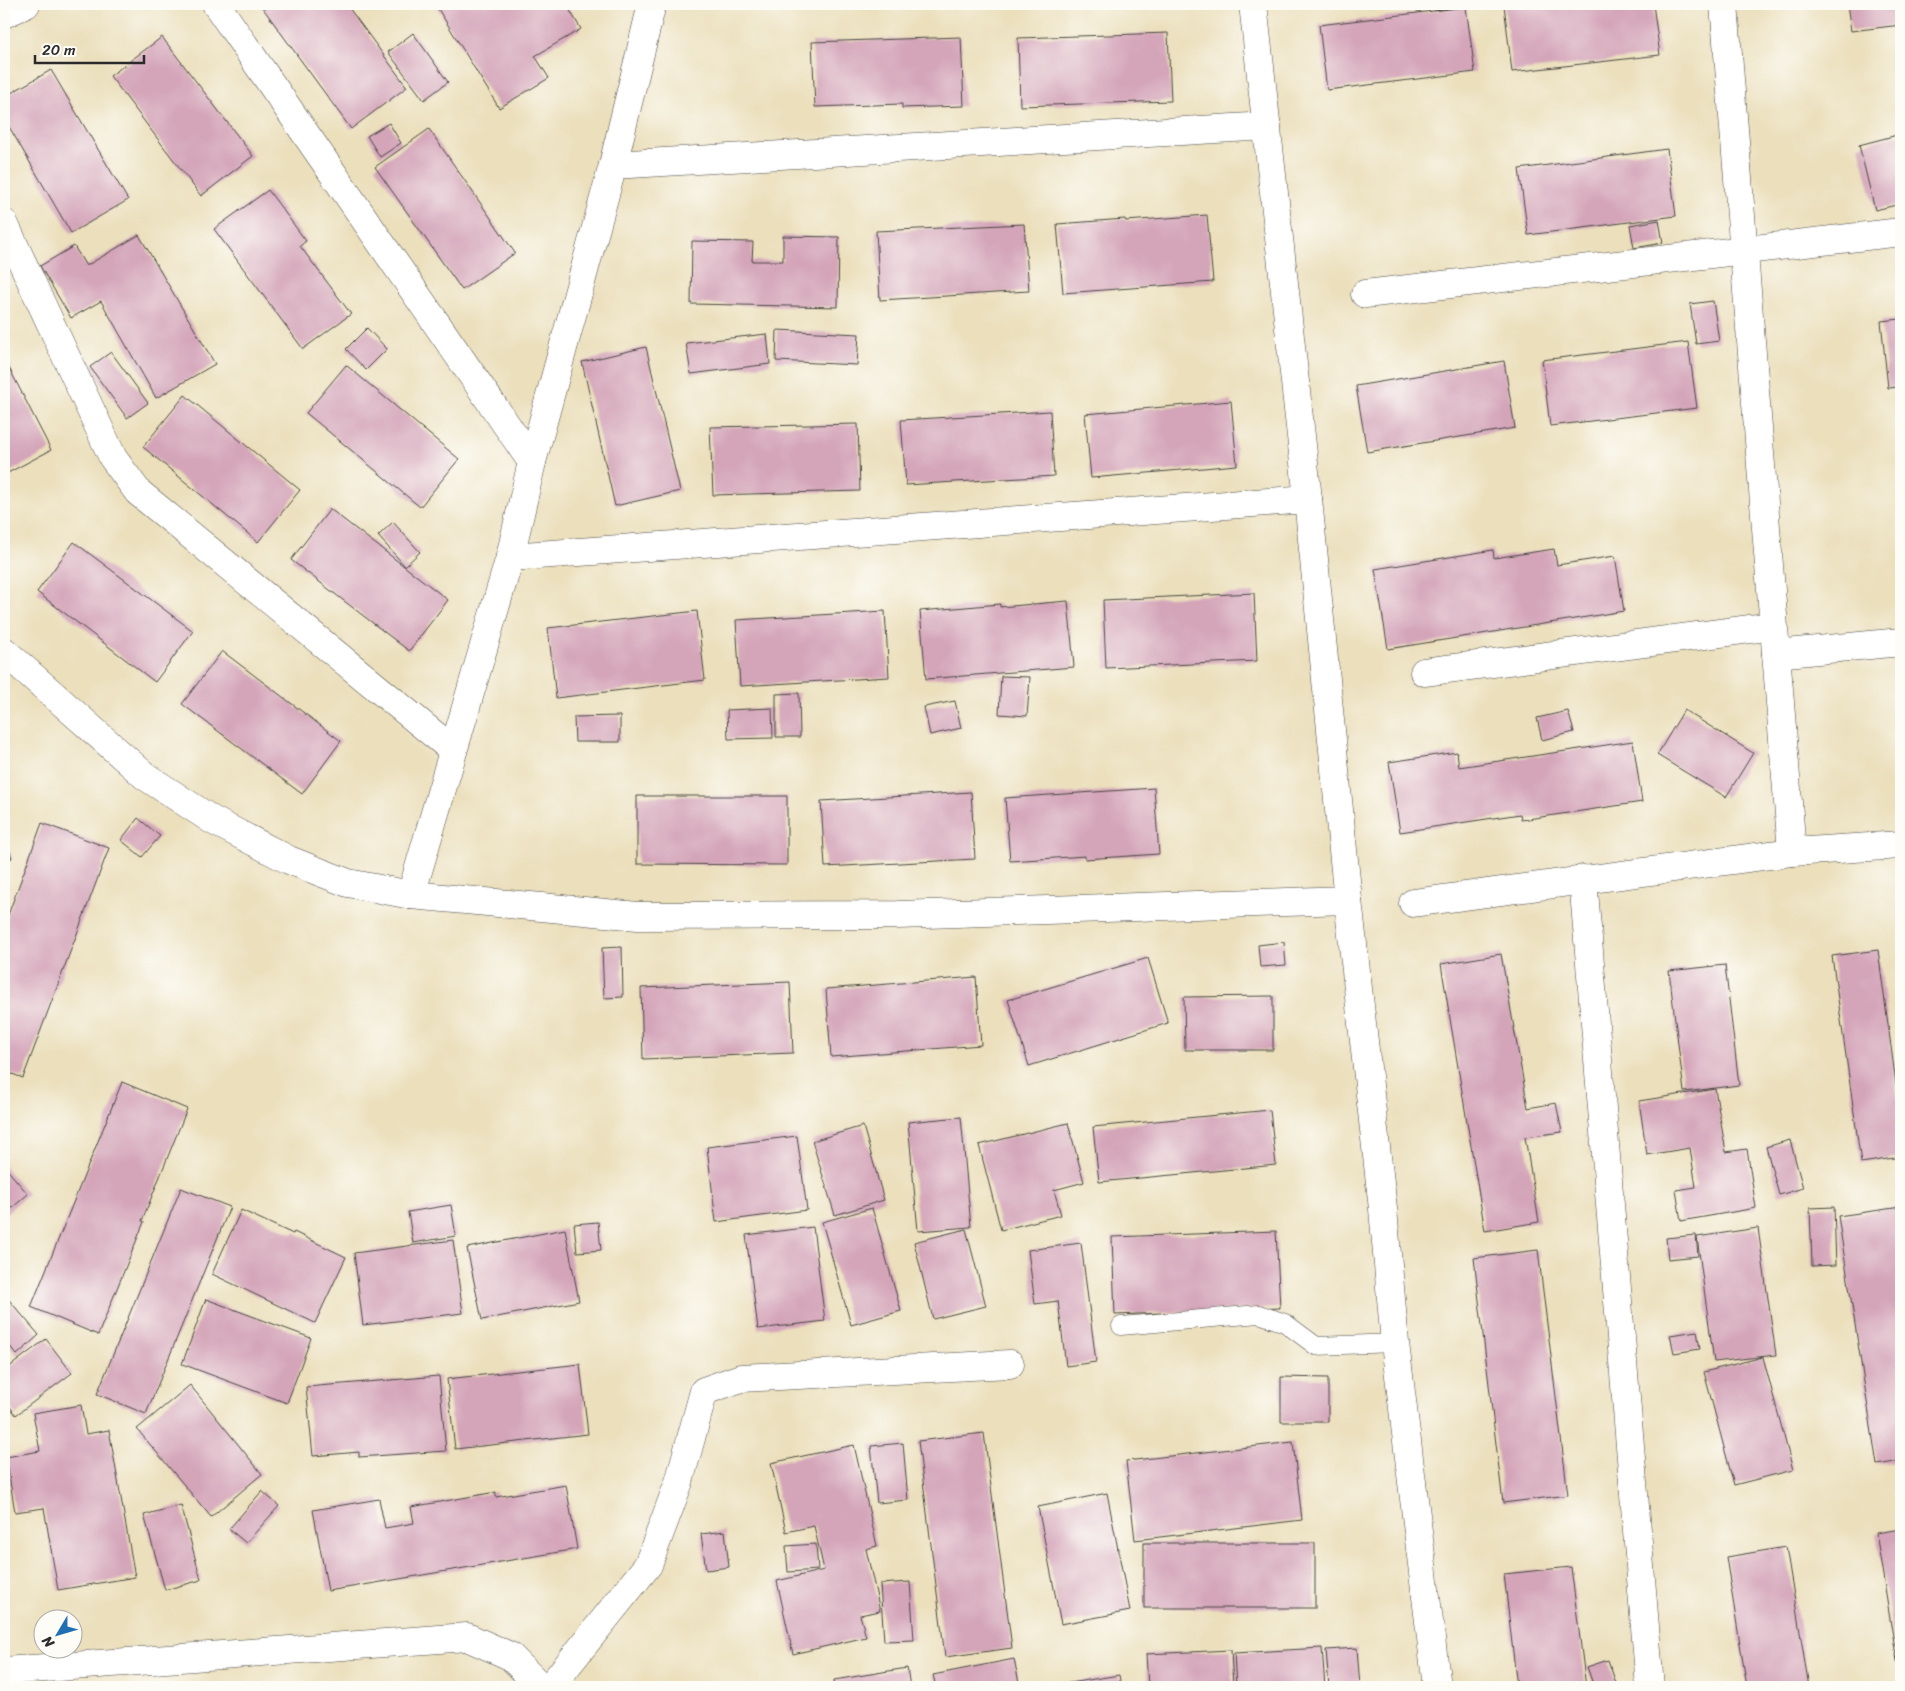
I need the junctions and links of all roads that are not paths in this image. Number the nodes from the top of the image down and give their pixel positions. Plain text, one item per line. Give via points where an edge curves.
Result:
1 (26, 4) edge
2 (216, 4) edge
3 (652, 4) edge
4 (1254, 4) edge
5 (1724, 4) edge
6 (4, 14) edge
7 (1267, 126) junction
8 (613, 165) junction
9 (4, 223) edge
10 (1901, 232) edge
11 (1744, 250) junction
12 (1365, 294) dead end
13 (532, 462) junction
14 (1308, 498) junction
15 (510, 557) junction
16 (1773, 626) junction
17 (1901, 642) edge
18 (4, 651) edge
19 (1776, 654) junction
20 (1424, 672) dead end
21 (453, 750) junction
22 (1901, 845) edge
23 (1792, 852) junction
24 (1584, 879) junction
25 (411, 895) junction
26 (1348, 900) junction
27 (1414, 903) dead end
28 (1120, 1326) dead end
29 (1395, 1344) junction
30 (1010, 1364) dead end
31 (4, 1671) edge
32 (541, 1687) edge
33 (550, 1687) edge
34 (1437, 1687) edge
35 (1650, 1687) edge

1 - 6 street
2 - 13 street
3 - 8 street
4 - 7 street
5 - 11 street
7 - 8 street
7 - 14 street
8 - 13 street
9 - 21 street via 113,458 138,492
10 - 11 street
11 - 12 street
11 - 16 street
13 - 15 street
14 - 15 street
14 - 26 street
15 - 21 street
16 - 19 street
16 - 20 street
17 - 19 street
18 - 25 street via 145,776 212,820 289,860 348,883
19 - 23 street
21 - 25 street
22 - 23 street
23 - 24 street
24 - 27 street
24 - 35 street
25 - 26 street via 638,916 898,915
26 - 29 street
28 - 29 lane via 1259,1314 1284,1323 1316,1346
29 - 34 street
30 - 33 street via 741,1378 704,1391 679,1482 648,1565
31 - 32 street via 467,1637 510,1656

